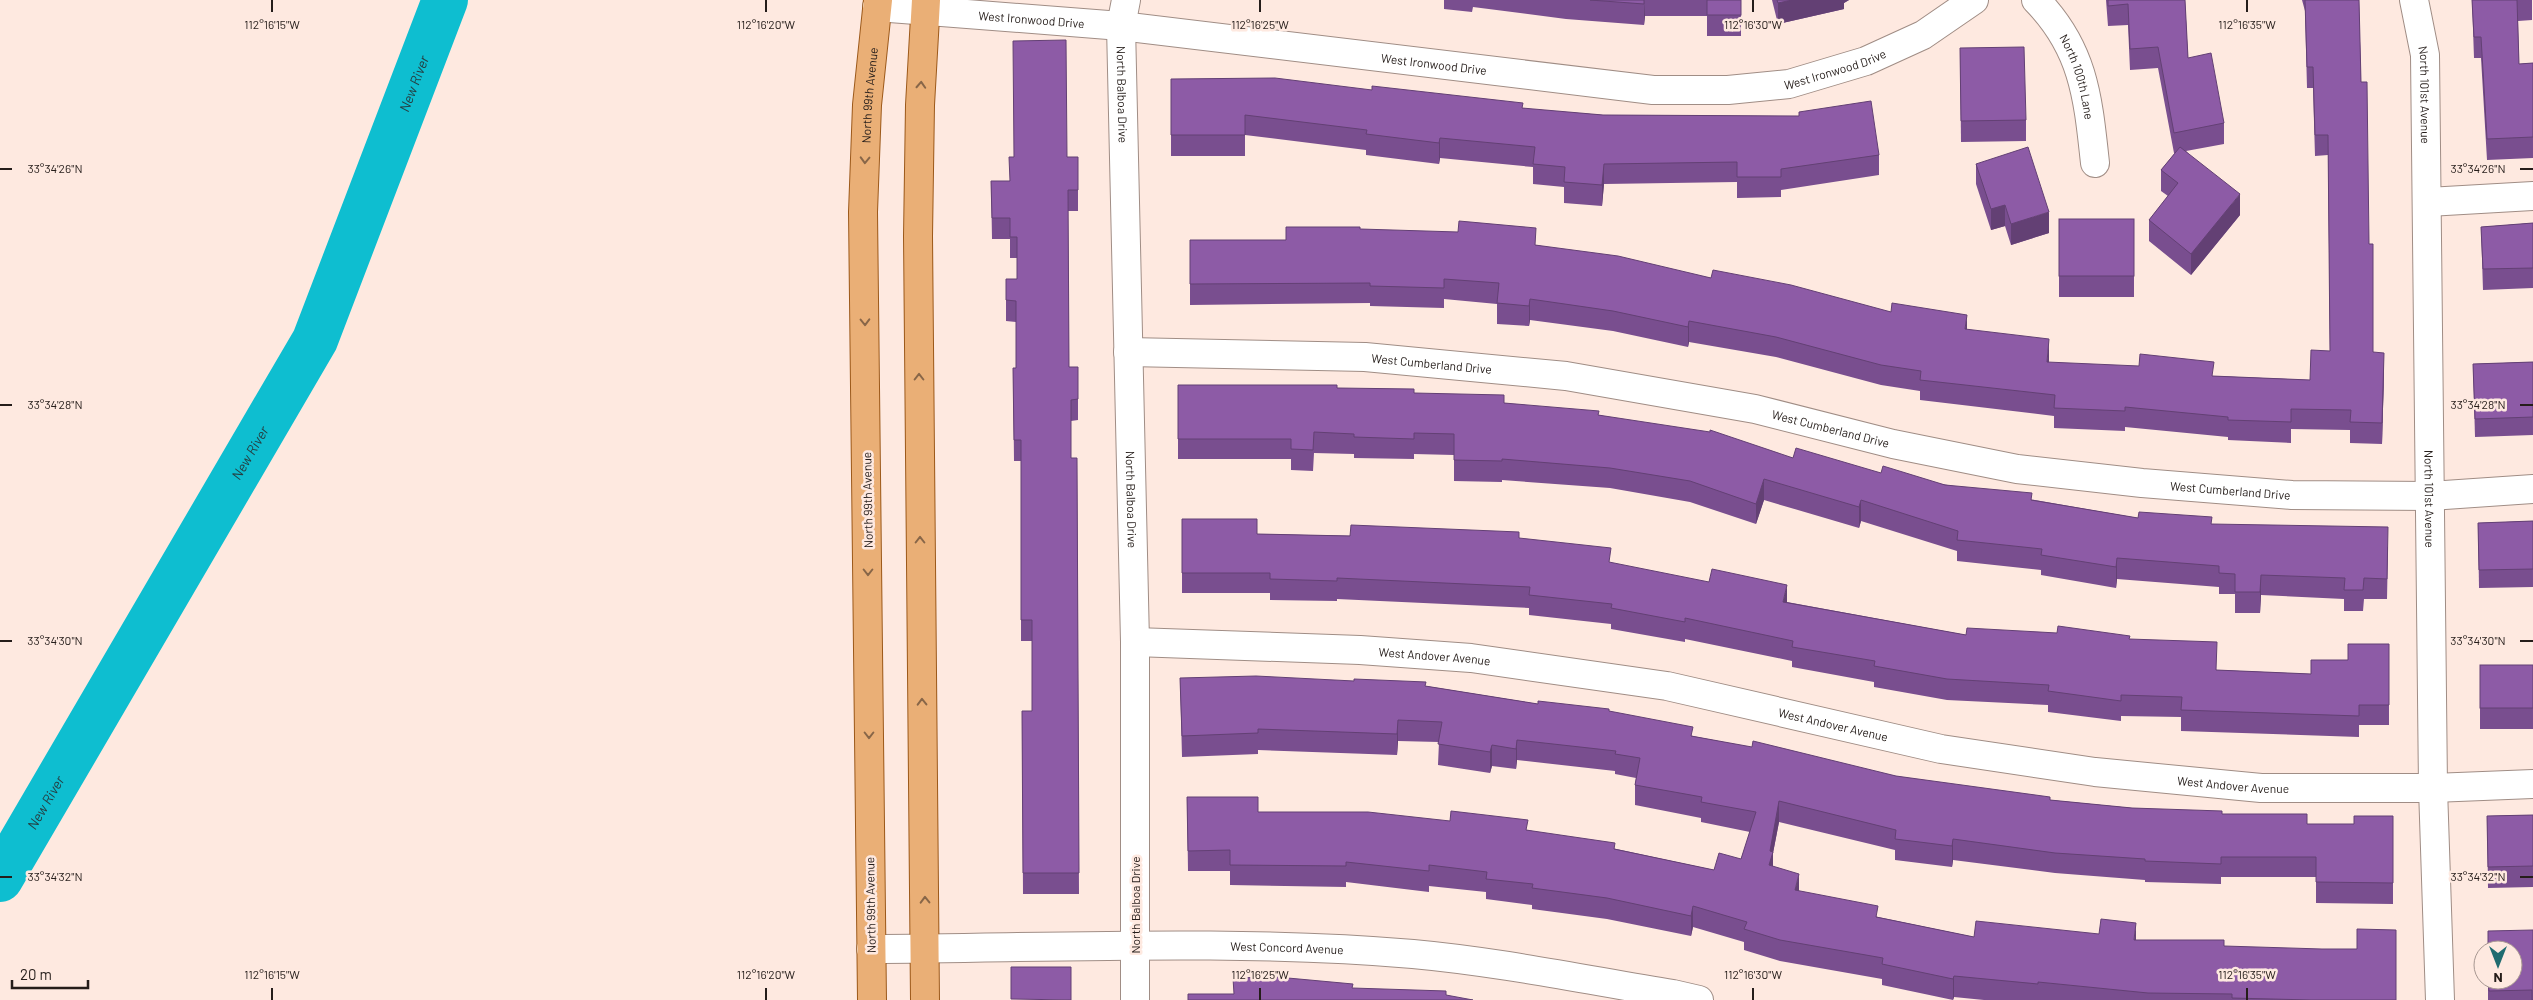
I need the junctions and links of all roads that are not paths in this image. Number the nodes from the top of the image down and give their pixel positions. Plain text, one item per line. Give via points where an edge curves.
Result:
1 (1974, 0) edge
2 (2036, 0) edge
3 (2414, 0) edge
4 (877, 3) edge
5 (926, 4) edge
6 (1124, 13) edge
7 (2095, 163) dead end
8 (2533, 196) edge
9 (2428, 202) junction
10 (1128, 352) junction
11 (2533, 489) edge
12 (2430, 496) junction
13 (1135, 642) junction
14 (2533, 784) edge
15 (2433, 788) junction
16 (1135, 944) junction
17 (871, 949) junction
18 (925, 949) junction
19 (872, 1000) edge
20 (925, 1000) edge
21 (1135, 1000) edge
22 (1699, 1000) edge
23 (2440, 1000) edge

1 - 6 street, West Ironwood Drive via 1922,35 1866,61 1789,84 1728,90 1653,90
2 - 7 street, North 100th Lane via 2072,48 2089,105
3 - 9 street, North 101st Avenue via 2425,55
4 - 5 street, West Ironwood Drive
4 -> 17 main road, North 99th Avenue via 867,105 863,212
5 - 6 street, West Ironwood Drive
18 -> 5 main road via 918,246 920,106
6 - 10 street, North Balboa Drive
8 - 9 street
9 - 12 street, North 101st Avenue
10 - 12 street, West Cumberland Drive via 1365,356 1566,376 1755,409 1893,444 2018,470 2292,495
10 - 13 street, North Balboa Drive
11 - 12 street, West Cumberland Drive
12 - 15 street, North 101st Avenue
13 - 15 street, West Andover Avenue via 1471,658 1667,686 1941,749 2095,772 2261,788
13 - 16 street, North Balboa Drive
14 - 15 street, West Andover Avenue
15 - 23 street, North 101st Avenue
16 - 18 street, West Concord Avenue
16 - 21 street, North Balboa Drive
16 - 22 street, West Concord Avenue via 1306,947 1415,955
17 - 18 street, West Concord Avenue
17 - 19 main road, North 99th Avenue
18 - 20 main road

